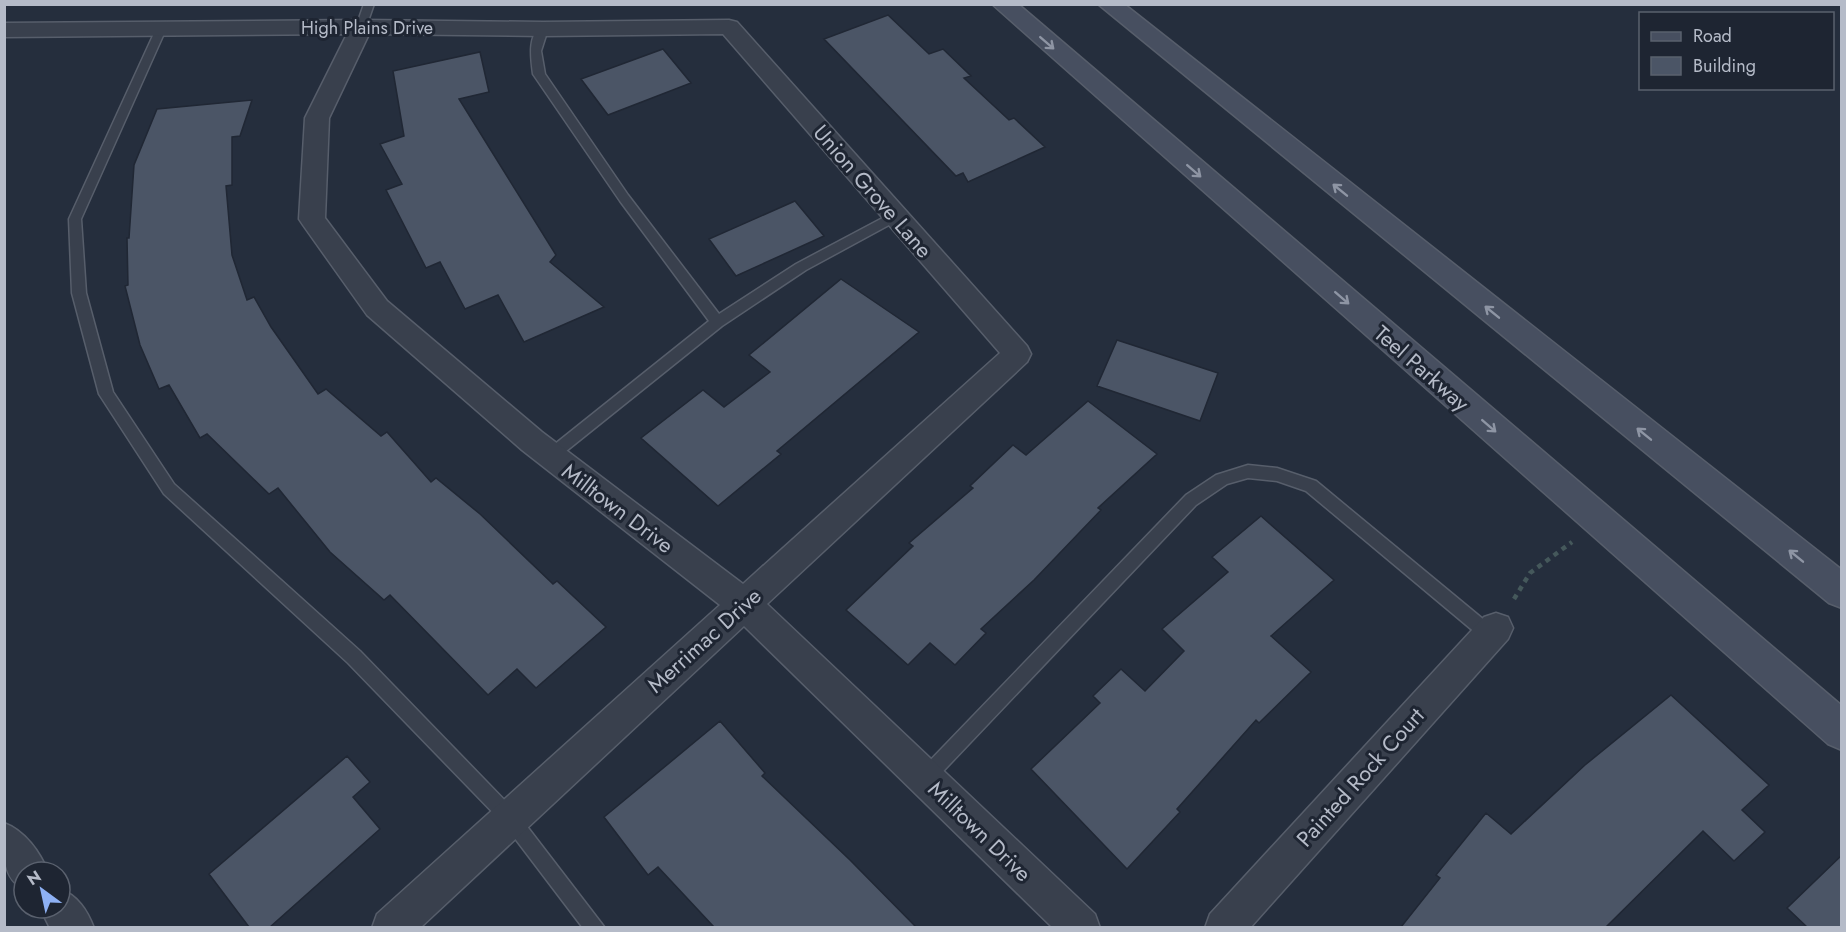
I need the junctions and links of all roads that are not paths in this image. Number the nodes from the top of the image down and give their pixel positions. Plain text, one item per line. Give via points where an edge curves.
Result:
1 (1003, 4) edge
2 (1109, 4) edge
3 (365, 16) edge
4 (729, 27) joint
5 (161, 29) junction
6 (543, 29) junction
7 (4, 30) edge
8 (896, 216) junction
9 (717, 322) junction
10 (1017, 354) joint
11 (550, 456) junction
12 (1842, 592) edge
13 (744, 604) junction
14 (1492, 631) joint
15 (1842, 731) edge
16 (925, 778) junction
17 (510, 818) junction
18 (4, 841) edge
19 (19, 860) edge
20 (391, 927) edge
21 (596, 927) edge
22 (1081, 927) edge
23 (1224, 927) edge

1 -> 15 main road, Teel Parkway
12 -> 2 main road
3 - 5 street, High Plains Drive
3 - 6 street, High Plains Drive
3 - 11 street, Milltown Drive via 317,118 312,219 377,308
4 - 6 street, High Plains Drive
4 - 8 street, Union Grove Lane
5 - 7 street, High Plains Drive
5 - 17 lane via 75,219 79,292 106,394 169,489 354,657
6 - 9 lane via 535,51 539,74 624,198
8 - 9 lane via 801,267
8 - 10 street, Union Grove Lane
9 - 11 lane
10 - 13 street, Merrimac Drive
11 - 13 street, Milltown Drive
13 - 16 street, Milltown Drive
13 - 17 street, Merrimac Drive
14 - 16 lane via 1311,486 1279,474 1230,474 1212,482 1191,500
14 - 23 street, Painted Rock Court
16 - 22 street, Milltown Drive
17 - 20 street, Merrimac Drive
17 - 21 lane
18 - 19 street

